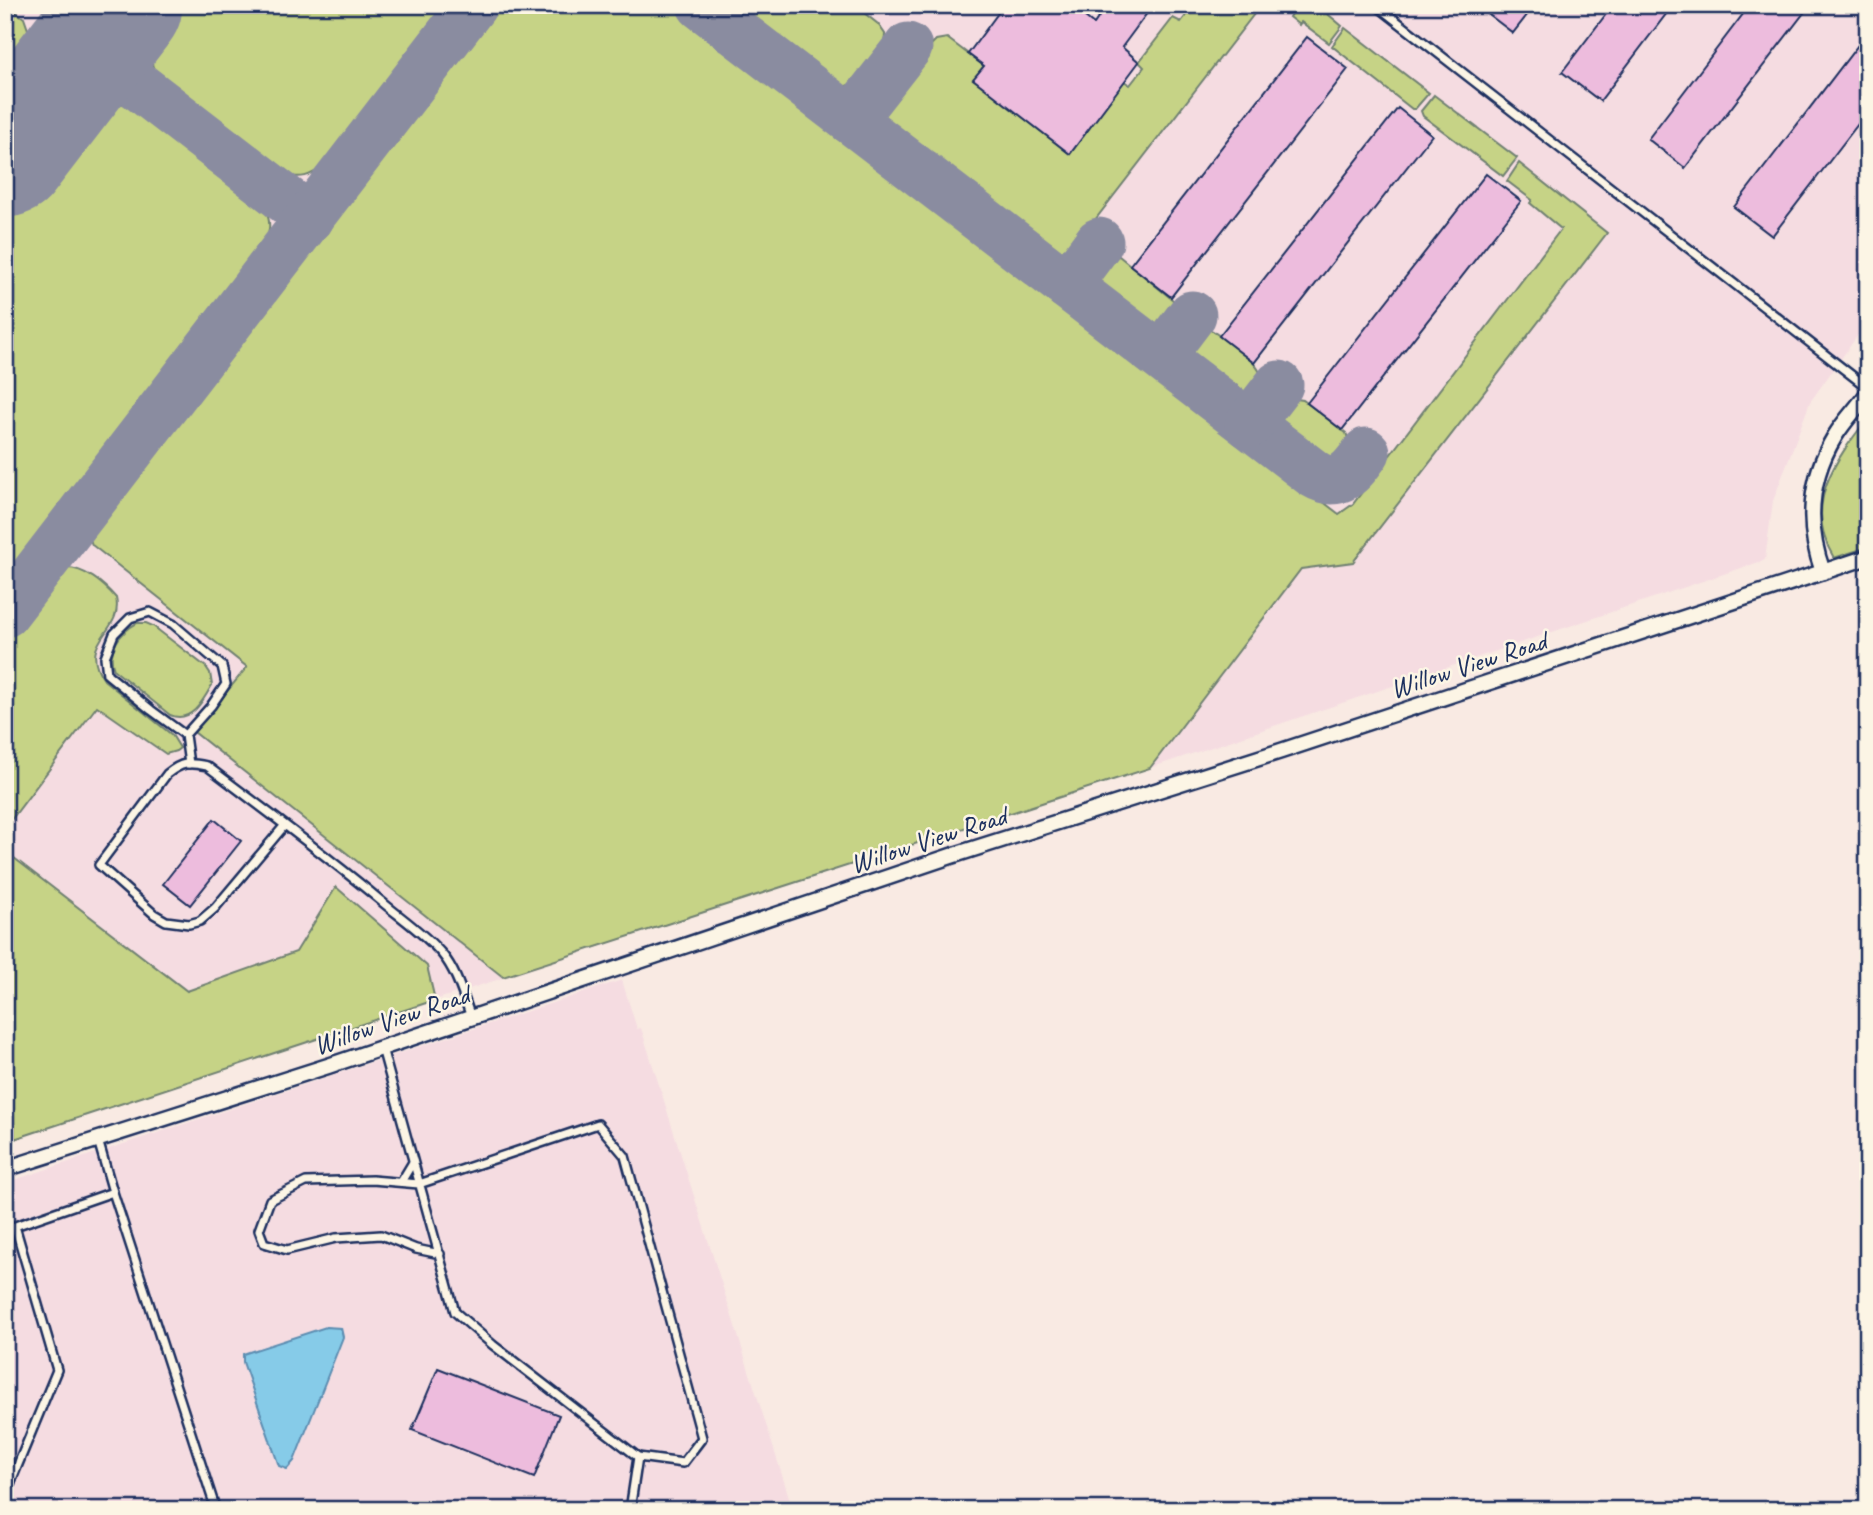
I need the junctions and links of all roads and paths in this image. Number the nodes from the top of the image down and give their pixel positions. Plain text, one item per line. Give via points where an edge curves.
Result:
1 (1376, 5) edge
2 (1868, 388) edge
3 (1868, 393) edge
4 (1868, 557) edge
5 (1823, 572) junction
6 (185, 734) junction
7 (189, 764) junction
8 (285, 825) junction
9 (471, 1018) junction
10 (382, 1048) junction
11 (98, 1140) junction
12 (413, 1162) junction
13 (5, 1169) edge
14 (401, 1182) junction
15 (419, 1184) junction
16 (113, 1192) junction
17 (440, 1254) junction
18 (638, 1457) junction
19 (5, 1496) edge
20 (216, 1510) edge
21 (630, 1510) edge

1 - 2 lane
3 - 5 street via 1835,436 1818,475 1812,531
4 - 5 street, Willow View Road
5 - 9 street, Willow View Road via 938,860
6 - 6 lane via 107,674 105,657 114,634 130,618 150,612 173,624 222,666 226,684
6 - 7 lane
7 - 8 lane via 207,766
7 - 8 lane via 180,764 167,774 99,865 154,914 177,923 200,921
8 - 9 lane via 441,953 458,980
9 - 10 street, Willow View Road
10 - 11 street, Willow View Road
10 - 12 lane
11 - 13 street, Willow View Road
11 - 16 lane
12 - 14 lane
12 - 15 lane
14 - 15 lane
14 - 17 lane via 306,1182 270,1200 259,1230 264,1242 287,1250 335,1238 381,1234
15 - 17 lane
15 - 18 lane via 598,1124 625,1156 702,1438 683,1463
16 - 19 lane via 15,1226 57,1370
16 - 20 lane
17 - 18 lane via 455,1311
18 - 21 lane

